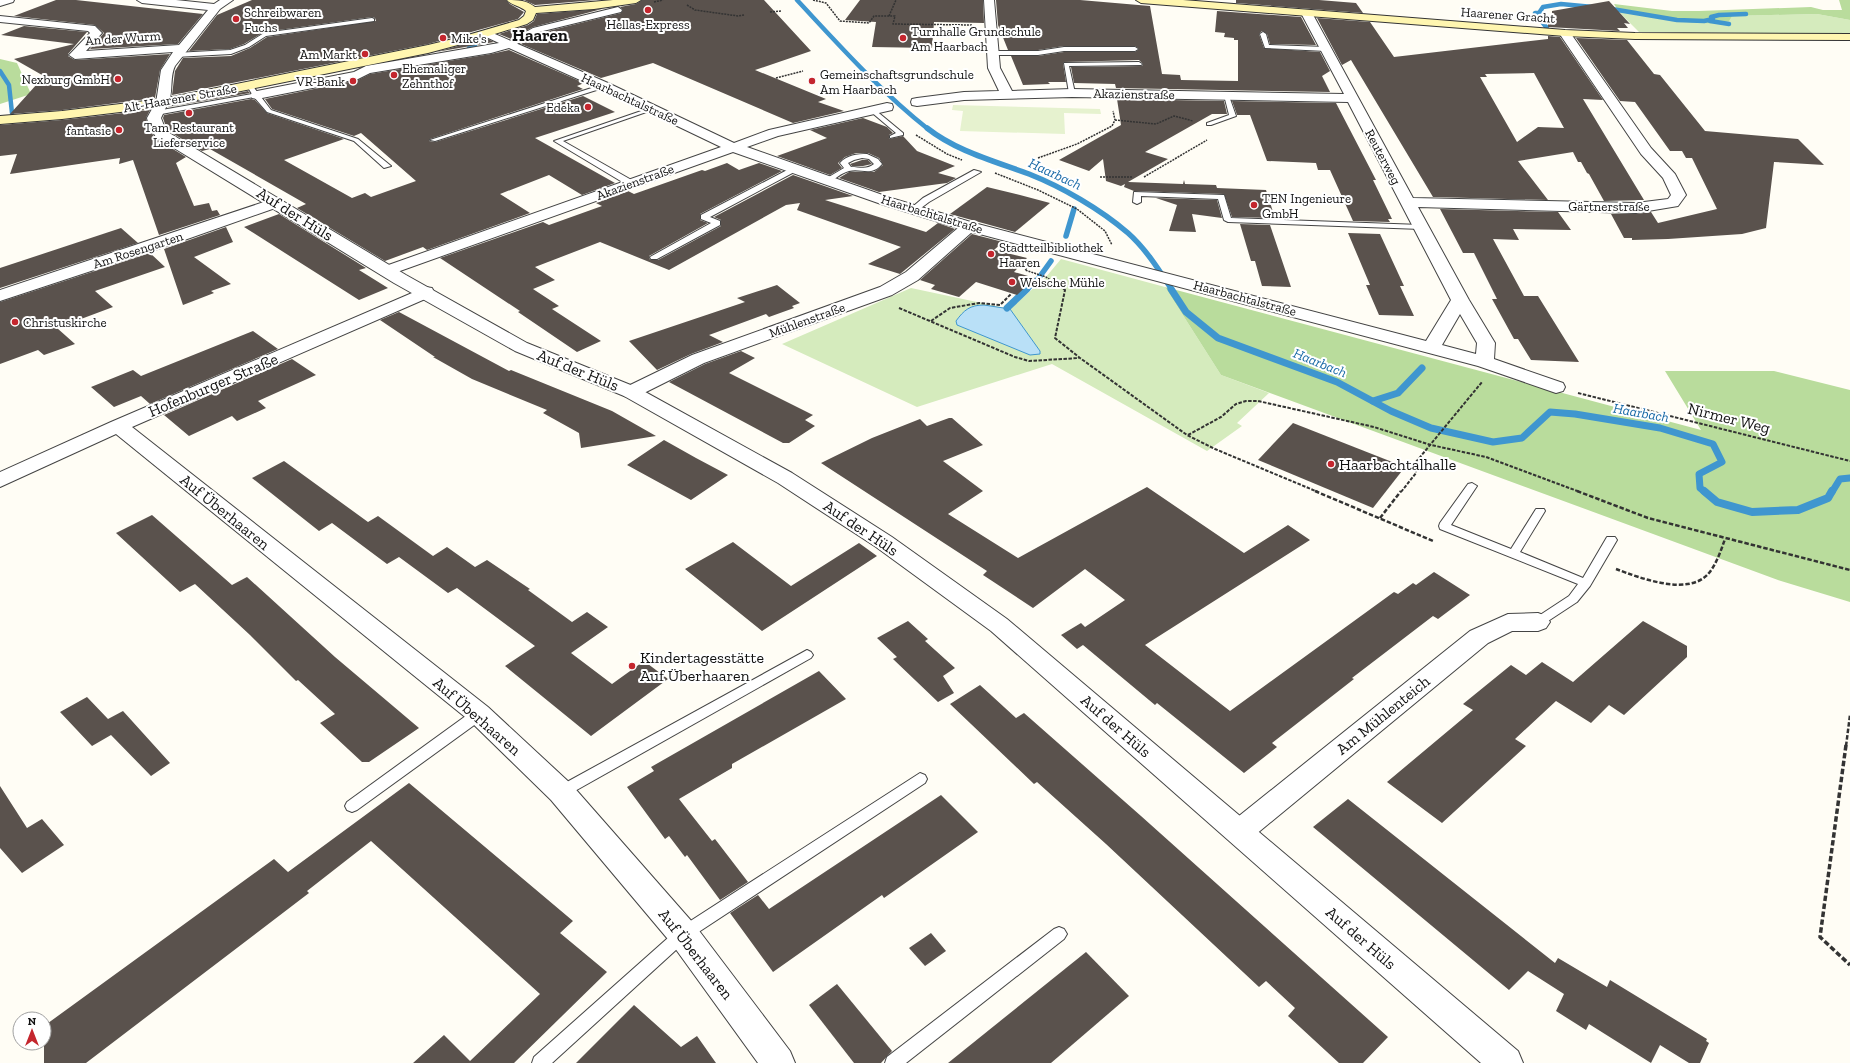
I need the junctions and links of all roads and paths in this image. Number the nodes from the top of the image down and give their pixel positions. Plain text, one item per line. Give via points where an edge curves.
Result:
1 (9, 0) edge
2 (142, 0) edge
3 (228, 0) edge
4 (512, 0) edge
5 (636, 0) edge
6 (813, 0) edge
7 (896, 0) edge
8 (989, 0) edge
9 (1141, 0) edge
10 (0, 3) edge
11 (687, 5) dead end
12 (216, 7) junction
13 (532, 10) junction
14 (618, 10) dead end
15 (781, 11) dead end
16 (770, 12) dead end
17 (1307, 13) junction
18 (744, 15) dead end
19 (889, 16) junction
20 (0, 19) edge
21 (372, 20) dead end
22 (515, 24) junction
23 (990, 25) junction
24 (536, 30) junction
25 (1565, 33) junction
26 (488, 34) junction
27 (1263, 34) dead end
28 (1850, 36) edge
29 (510, 44) junction
30 (1135, 49) dead end
31 (1326, 49) junction
32 (179, 52) junction
33 (992, 52) junction
34 (397, 60) junction
35 (1139, 64) dead end
36 (362, 67) joint
37 (803, 71) dead end
38 (776, 78) dead end
39 (604, 86) junction
40 (253, 90) junction
41 (1072, 93) junction
42 (1109, 93) junction
43 (1007, 94) junction
44 (1226, 96) junction
45 (1352, 98) junction
46 (917, 102) dead end
47 (887, 107) dead end
48 (158, 108) junction
49 (652, 109) junction
50 (872, 110) junction
51 (0, 120) edge
52 (1115, 120) junction
53 (1209, 124) joint
54 (915, 135) dead end
55 (892, 137) dead end
56 (1208, 139) dead end
57 (433, 140) dead end
58 (732, 147) junction
59 (1038, 158) dead end
60 (968, 162) dead end
61 (387, 166) dead end
62 (849, 169) dead end
63 (794, 170) junction
64 (989, 171) dead end
65 (977, 172) dead end
66 (1100, 177) dead end
67 (826, 181) junction
68 (632, 184) junction
69 (276, 202) junction
70 (1137, 202) dead end
71 (1408, 202) junction
72 (914, 210) junction
73 (969, 226) junction
74 (1421, 227) junction
75 (654, 257) dead end
76 (1107, 262) junction
77 (386, 270) junction
78 (1037, 274) dead end
79 (426, 292) junction
80 (1011, 294) dead end
81 (0, 296) edge
82 (869, 297) junction
83 (1460, 300) junction
84 (931, 321) junction
85 (1431, 348) junction
86 (1080, 358) junction
87 (1490, 364) junction
88 (1556, 387) joint
89 (632, 392) junction
90 (118, 426) junction
91 (1187, 435) junction
92 (1431, 445) junction
93 (1850, 461) edge
94 (0, 480) edge
95 (1472, 486) dead end
96 (1540, 511) dead end
97 (1380, 518) junction
98 (1725, 539) junction
99 (1611, 540) dead end
100 (1441, 544) dead end
101 (1513, 555) junction
102 (1599, 562) junction
103 (1850, 570) edge
104 (1586, 582) junction
105 (1538, 622) joint
106 (807, 655) dead end
107 (479, 714) junction
108 (1850, 715) edge
109 (920, 779) dead end
110 (561, 792) junction
111 (352, 806) dead end
112 (1239, 832) junction
113 (683, 934) junction
114 (1059, 934) dead end
115 (1850, 965) edge
116 (540, 1063) edge
117 (778, 1063) edge
118 (894, 1063) edge
119 (1506, 1063) edge

1 - 10 street
2 - 12 street
3 - 12 street
4 - 13 main road via 525,4
5 - 13 main road
6 - 19 path via 826,3 840,21 869,23 874,16
7 - 19 path
8 - 23 street
9 - 17 main road, Haarener Gracht
11 - 18 path via 696,10
12 - 32 street, Auf der Hüls
13 - 22 main road, Alt-Haarener Straße via 529,18
14 - 24 street
15 - 16 path
17 - 25 main road, Haarener Gracht
17 - 31 street, Reuterweg
19 - 23 path via 896,16 893,24
20 - 32 street, An der Wurm via 91,28 96,33 75,55
21 - 32 lane via 264,35 231,52
22 - 24 street
22 - 26 main road, Alt-Haarener Straße
23 - 33 street
24 - 29 street
25 - 28 main road, Haarener Gracht via 1650,36
25 - 71 street, Gärtnerstraße via 1646,152 1655,159 1677,188 1679,195 1674,202 1636,208
26 - 29 street, Haarbachtalstraße
26 - 34 main road, Alt-Haarener Straße
27 - 31 lane via 1267,48
29 - 34 street, Alt-Haarener Straße via 415,63
29 - 39 street, Haarbachtalstraße
30 - 33 lane
31 - 45 street, Reuterweg
32 - 48 street, Auf der Hüls via 164,74 165,91
33 - 43 street via 994,68
34 - 36 street, Alt-Haarener Straße
35 - 41 lane via 1066,64
36 - 40 main road, Alt-Haarener Straße
37 - 38 path
39 - 49 street, Haarbachtalstraße
39 - 57 lane
40 - 48 main road, Alt-Haarener Straße
40 - 61 lane via 261,106 269,111 356,140
41 - 42 street, Akazienstraße
41 - 43 street, Akazienstraße
42 - 44 street, Akazienstraße
42 - 52 path
43 - 46 street, Akazienstraße
44 - 45 street, Akazienstraße
44 - 53 lane via 1233,116
45 - 71 street, Reuterweg
47 - 50 street, Akazienstraße
48 - 51 main road, Alt-Haarener Straße
48 - 69 street, Auf der Hüls via 154,118 161,134
49 - 58 street, Haarbachtalstraße
49 - 68 lane via 557,141
50 - 55 lane via 901,134
50 - 58 street, Akazienstraße via 774,133
52 - 53 path via 1156,124 1174,116
52 - 59 path via 1112,126 1078,144
54 - 60 path
56 - 66 path via 1146,177
58 - 63 street, Haarbachtalstraße
58 - 68 street, Akazienstraße
62 - 67 lane
63 - 67 street, Haarbachtalstraße
63 - 75 lane via 704,217 717,223
64 - 76 path via 1038,190 1076,209 1105,231 1114,253
65 - 72 lane via 926,200
67 - 72 street, Haarbachtalstraße
68 - 77 street, Akazienstraße
69 - 77 street, Auf der Hüls
69 - 81 street, Am Rosengarten
70 - 74 lane via 1137,194 1221,196 1228,220
71 - 74 street, Reuterweg
72 - 73 street, Haarbachtalstraße
73 - 76 street, Haarbachtalstraße
73 - 82 street, Mühlenstraße via 912,276 886,291
74 - 83 street, Reuterweg
76 - 85 street, Haarbachtalstraße
77 - 79 street, Auf der Hüls
78 - 86 path via 1046,276 1065,290 1055,338
79 - 89 street, Auf der Hüls via 521,347
79 - 90 street, Hofenburger Straße
80 - 84 path via 1000,305 979,303 950,308
82 - 84 path
82 - 89 street, Mühlenstraße via 698,359
83 - 85 street
83 - 87 street, Reuterweg via 1486,343
84 - 86 path via 1029,361
85 - 87 street, Haarbachtalstraße
86 - 91 path
87 - 88 street, Haarbachtalstraße
87 - 92 path
88 - 93 path, Nirmer Weg
89 - 112 street, Auf der Hüls via 784,478 890,546 999,625
90 - 94 street, Hofenburger Straße
90 - 107 street, Auf Überhaaren
91 - 92 path via 1222,417 1236,404 1258,400 1374,427
91 - 97 path
92 - 97 path via 1416,462 1416,473
92 - 98 path via 1486,457 1648,518
95 - 101 lane via 1444,526
96 - 101 lane
97 - 100 path
98 - 102 path via 1713,567 1704,577 1693,582 1661,584
98 - 103 path
99 - 102 lane
101 - 104 lane
102 - 104 lane
104 - 105 lane via 1573,599
105 - 112 street, Am Mühlenteich via 1508,623 1479,637
106 - 110 lane
107 - 110 street, Auf Überhaaren
107 - 111 lane
108 - 115 path via 1820,937
109 - 113 lane
110 - 113 street, Auf Überhaaren
112 - 119 street, Auf der Hüls
113 - 116 lane
113 - 117 street, Auf Überhaaren
114 - 118 lane

